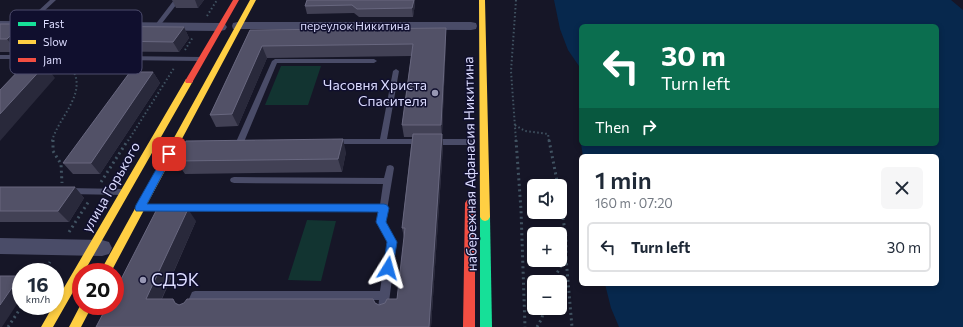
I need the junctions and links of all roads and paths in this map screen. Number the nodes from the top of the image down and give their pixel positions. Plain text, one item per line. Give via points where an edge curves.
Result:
1 (53, 0) edge
2 (177, 0) edge
3 (217, 0) edge
4 (236, 0) edge
5 (253, 0) edge
6 (482, 0) edge
7 (516, 0) edge
8 (42, 10) edge
9 (142, 26) edge
10 (157, 26) junction
11 (238, 26) junction
12 (471, 26) dead end
13 (200, 27) junction
14 (220, 27) junction
15 (142, 58) edge
16 (180, 59) junction
17 (202, 59) junction
18 (374, 61) dead end
19 (396, 71) dead end
20 (28, 74) edge
21 (75, 74) edge
22 (24, 80) edge
23 (515, 125) junction
24 (176, 142) junction
25 (188, 142) edge
26 (240, 142) edge
27 (323, 142) edge
28 (383, 142) junction
29 (470, 142) dead end
30 (390, 168) dead end
31 (557, 179) edge
32 (234, 180) dead end
33 (388, 181) junction
34 (58, 190) joint
35 (470, 190) dead end
36 (95, 191) junction
37 (125, 192) junction
38 (140, 208) junction
39 (384, 208) junction
40 (0, 246) edge
41 (59, 247) junction
42 (92, 248) junction
43 (117, 248) junction
44 (49, 263) edge
45 (110, 263) edge
46 (567, 267) edge
47 (385, 296) junction
48 (189, 309) edge
49 (383, 309) edge
50 (16, 315) edge
51 (81, 315) edge
52 (543, 315) edge
53 (8, 327) edge
54 (47, 327) edge
55 (75, 327) edge
56 (469, 327) edge
57 (486, 327) edge
58 (525, 327) edge
59 (537, 327) edge
60 (572, 327) edge

1 - 8 lane
2 - 10 lane
3 - 13 path
4 - 14 main road, улица Горького
5 - 11 main road
6 - 57 main road, набережная Афанасия Никитина
7 - 23 path via 511,71
9 - 10 street
10 - 13 street
11 - 12 street, переулок Никитина
11 - 24 main road
13 - 14 street
13 - 16 path
14 - 17 main road, улица Горького
15 - 16 lane
16 - 17 lane
16 - 36 path
17 - 37 main road, улица Горького
18 - 26 lane via 275,61
19 - 28 lane
20 - 22 lane
21 - 34 path via 77,79 72,101 52,142 52,152 60,162
23 - 31 path via 526,131 548,134
23 - 58 path
24 - 25 lane
24 - 38 main road
27 - 28 lane
28 - 29 lane
30 - 33 lane
32 - 33 lane
33 - 39 lane
34 - 36 lane
35 - 56 main road, набережная Афанасия Никитина
36 - 37 lane
36 - 41 path
37 - 42 main road, улица Горького
38 - 39 lane
38 - 43 main road
39 - 47 lane via 381,222 392,242
40 - 41 street
41 - 42 street
41 - 44 path
42 - 43 street
42 - 54 main road, улица Горького
43 - 45 main road
46 - 60 path
47 - 48 lane via 195,296
47 - 49 lane
50 - 53 path
51 - 55 main road
52 - 59 path

